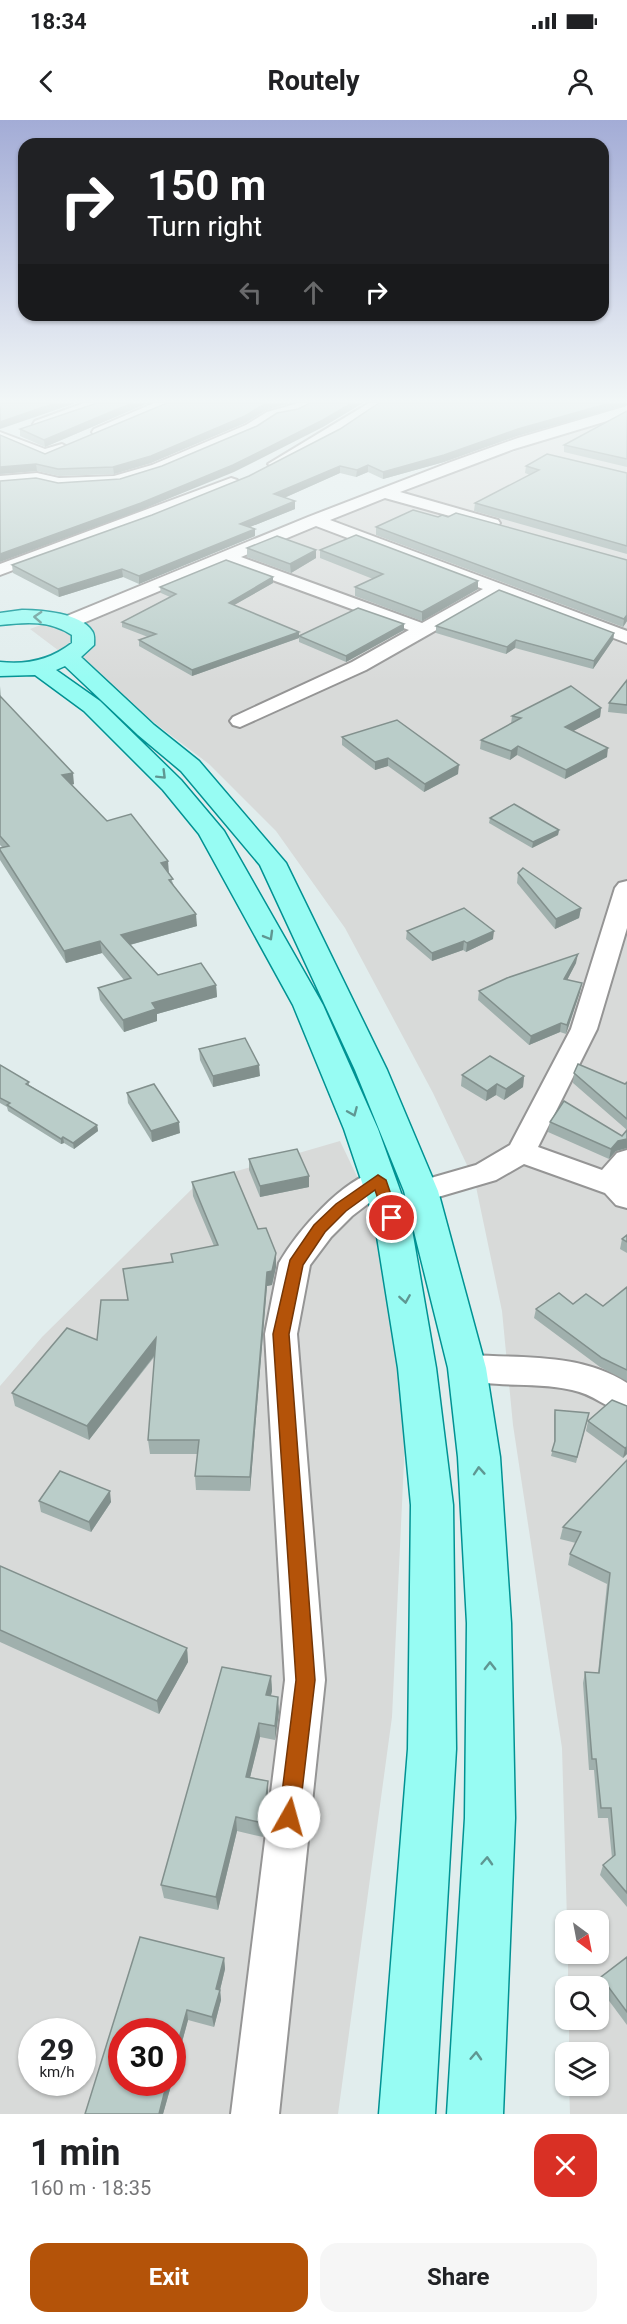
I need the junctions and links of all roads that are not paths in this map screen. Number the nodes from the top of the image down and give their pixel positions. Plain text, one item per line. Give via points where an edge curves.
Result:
1 (199, 496) edge
2 (377, 496) edge
3 (396, 496) edge
4 (314, 520) junction
5 (512, 529) edge
6 (225, 557) junction
7 (0, 570) edge
8 (498, 588) junction
9 (0, 619) edge
10 (422, 629) junction
11 (627, 637) edge
12 (59, 649) junction
13 (0, 669) edge
14 (240, 721) dead end
15 (627, 888) edge
16 (521, 1152) junction
17 (378, 1180) junction
18 (623, 1181) edge
19 (421, 1191) junction
20 (467, 1368) junction
21 (627, 1401) edge
22 (255, 2114) edge
23 (407, 2114) edge
24 (475, 2114) edge

1 - 7 street
2 - 4 street
3 - 5 street
4 - 6 street
4 - 8 street
6 - 10 street
6 - 12 street
8 - 10 street
8 - 11 street
12 -> 9 main road via 49,617
10 - 14 street via 359,666
12 - 13 main road
12 -> 17 main road via 92,706 172,785 211,831 308,1005 361,1129
12 - 19 main road via 190,765 272,863 371,1070
15 - 16 street via 584,1029
16 - 18 street
16 - 19 street via 486,1173
17 - 22 street via 320,1229 295,1263 281,1334 305,1680
17 -> 23 main road via 392,1218 417,1368 432,1504 432,1749
19 - 20 main road
20 - 21 street via 580,1376 613,1389
24 -> 20 main road via 490,1818 489,1623 478,1458

